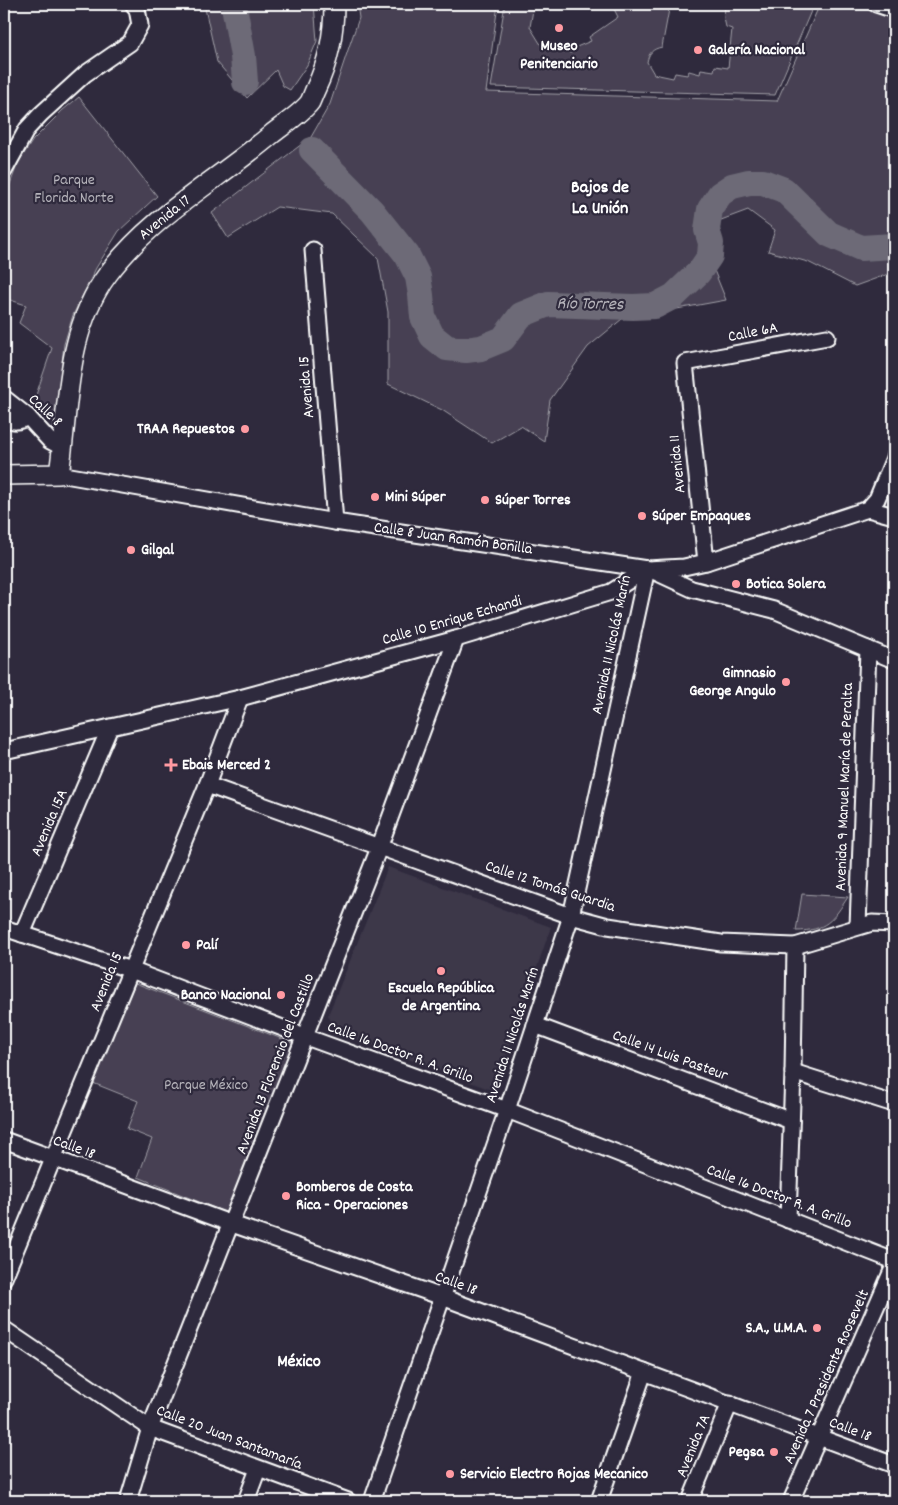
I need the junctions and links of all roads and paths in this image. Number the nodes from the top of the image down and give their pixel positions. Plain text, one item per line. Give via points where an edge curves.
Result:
1 (133, 4) edge
2 (334, 4) edge
3 (876, 4) edge
4 (894, 10) edge
5 (4, 171) edge
6 (313, 250) dead end
7 (827, 336) dead end
8 (685, 363) joint
9 (4, 398) edge
10 (4, 416) edge
11 (28, 417) junction
12 (63, 448) junction
13 (894, 458) edge
14 (59, 474) junction
15 (4, 475) edge
16 (868, 509) junction
17 (894, 516) edge
18 (335, 522) junction
19 (706, 562) junction
20 (647, 569) junction
21 (456, 639) junction
22 (868, 649) junction
23 (894, 660) edge
24 (240, 698) junction
25 (110, 727) junction
26 (4, 751) edge
27 (207, 785) junction
28 (380, 848) junction
29 (571, 916) junction
30 (894, 924) edge
31 (858, 926) junction
32 (4, 928) edge
33 (22, 934) junction
34 (795, 946) junction
35 (131, 970) junction
36 (536, 1025) junction
37 (306, 1037) junction
38 (793, 1072) junction
39 (894, 1104) edge
40 (507, 1110) junction
41 (791, 1120) junction
42 (4, 1140) edge
43 (54, 1159) junction
44 (788, 1220) junction
45 (232, 1224) junction
46 (894, 1261) edge
47 (894, 1266) edge
48 (4, 1278) edge
49 (442, 1297) junction
50 (4, 1329) edge
51 (644, 1372) junction
52 (730, 1403) junction
53 (150, 1428) junction
54 (818, 1437) junction
55 (894, 1465) edge
56 (258, 1469) junction
57 (128, 1501) edge
58 (246, 1501) edge
59 (348, 1501) edge
60 (372, 1501) edge
61 (599, 1501) edge
62 (690, 1501) edge
63 (791, 1501) edge

1 - 5 street via 140,25 130,43 85,74 41,114 27,129
2 - 12 main road, Avenida 17 via 331,45 323,74 309,102 258,147 134,243 107,274 89,305 75,346
3 - 4 street
6 - 18 street, Avenida 15
7 - 8 street, Calle 6A
8 - 19 street, Avenida 11
9 - 11 street, Calle 8
10 - 11 street via 15,422
11 - 12 street, Calle 8 via 50,441
12 - 14 main road, Avenida 17
13 - 16 street via 877,499
14 - 15 main road, Calle 8 Juan Ramón Bonilla
14 - 18 street, Calle 8 Juan Ramón Bonilla
16 - 17 street
16 - 19 street, Calle 8 Juan Ramón Bonilla
18 - 20 street, Calle 8 Juan Ramón Bonilla
19 - 20 street, Calle 8 Juan Ramón Bonilla
20 - 21 street, Calle 10 Enrique Echandi via 611,592
20 - 22 street via 692,589 774,610
20 - 29 street, Avenida 11 Nicolás Marín
21 - 24 street, Calle 10 Enrique Echandi
21 - 28 street, Avenida 13 Florencio del Castillo
22 - 23 street
22 - 31 street, Avenida 9 Manuel María de Peralta
24 - 25 street, Calle 10 Enrique Echandi
24 - 27 street, Avenida 15
25 - 26 street, Calle 10 Enrique Echandi
25 - 33 street, Avenida 15A
27 - 28 street, Calle 12 Tomás Guardia
27 - 35 street, Avenida 15
28 - 29 street, Calle 12 Tomás Guardia
28 - 37 street, Avenida 13 Florencio del Castillo
29 - 34 street, Calle 12 Tomás Guardia via 608,926 721,943
29 - 36 street, Avenida 11 Nicolás Marín
30 - 31 street, Calle 12 Tomás Guardia
31 - 34 street, Calle 12 Tomás Guardia
32 - 33 street, Calle 16 Doctor R. A. Grillo
33 - 35 street, Calle 16 Doctor R. A. Grillo
34 - 38 street
35 - 37 street, Calle 16 Doctor R. A. Grillo
35 - 43 street, Avenida 15
36 - 40 street, Avenida 11 Nicolás Marín
36 - 41 street, Calle 14 Luis Pasteur
37 - 40 street, Calle 16 Doctor R. A. Grillo
37 - 45 street, Avenida 13 Florencio del Castillo
38 - 39 street
38 - 41 street
40 - 44 street, Calle 16 Doctor R. A. Grillo
40 - 49 street, Avenida 11 Nicolás Marín
41 - 44 street
42 - 43 street, Calle 18
43 - 45 street, Calle 18
43 - 48 street, Avenida 15
44 - 46 street, Calle 16 Doctor R. A. Grillo
45 - 49 street, Calle 18
45 - 53 street, Avenida 13 Florencio del Castillo
47 - 54 street, Avenida 7 Presidente Roosevelt
49 - 51 street, Calle 18
49 - 60 street, Avenida 11 Nicolás Marín
50 - 53 street, Calle 20 Juan Santamaría
51 - 52 street, Calle 18
51 - 61 street
52 - 54 street, Calle 18
52 - 62 street, Avenida 7A
53 - 56 street, Calle 20 Juan Santamaría
53 - 57 street, Avenida 13 Florencio del Castillo
54 - 55 street, Calle 18
54 - 63 street, Avenida 7 Presidente Roosevelt
56 - 58 street
56 - 59 street, Calle 20 Juan Santamaría

